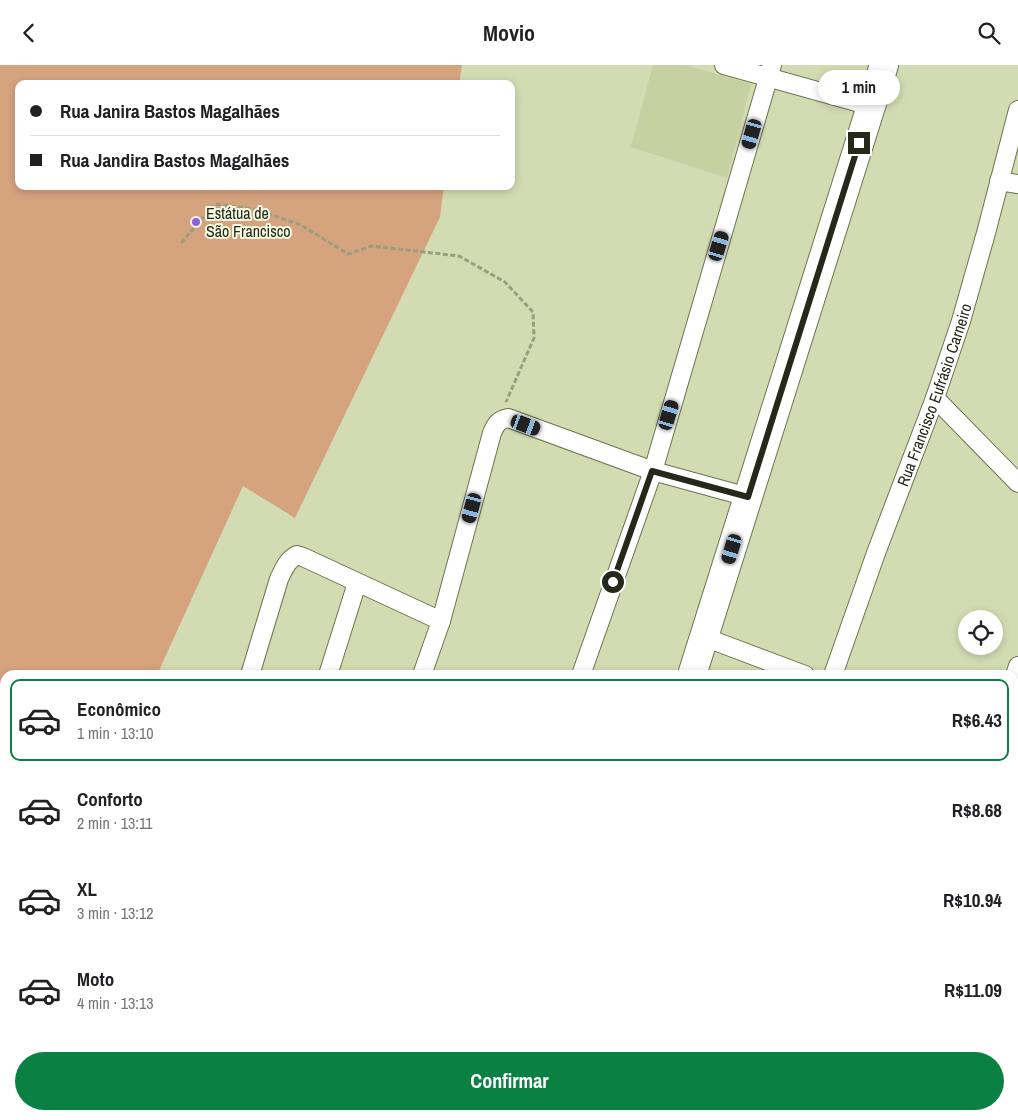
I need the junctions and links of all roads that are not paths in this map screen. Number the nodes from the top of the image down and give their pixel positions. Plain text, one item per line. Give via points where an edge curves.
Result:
1 (724, 65) edge
2 (884, 65) edge
3 (770, 71) edge
4 (871, 106) junction
5 (1018, 110) edge
6 (999, 181) junction
7 (1018, 184) edge
8 (935, 398) junction
9 (652, 471) junction
10 (1018, 483) edge
11 (748, 497) junction
12 (357, 583) junction
13 (441, 621) junction
14 (704, 637) junction
15 (252, 670) edge
16 (330, 670) edge
17 (424, 670) edge
18 (583, 670) edge
19 (694, 670) edge
20 (792, 670) edge
21 (835, 670) edge

1 - 3 street
2 - 4 highway
3 - 4 street
3 - 9 street
4 - 11 highway
5 - 6 street, Rua Francisco Eufrásio Carneiro
6 - 7 street
6 - 8 street, Rua Francisco Eufrásio Carneiro
8 - 10 street
8 - 21 street, Rua Francisco Eufrásio Carneiro
9 - 11 street
9 - 13 street via 508,418 502,419 489,442
9 - 18 street
11 - 14 highway
12 - 13 street
12 - 15 street via 303,557 297,555 291,559 279,579
12 - 16 street
13 - 17 street
14 - 19 highway
14 - 20 street

